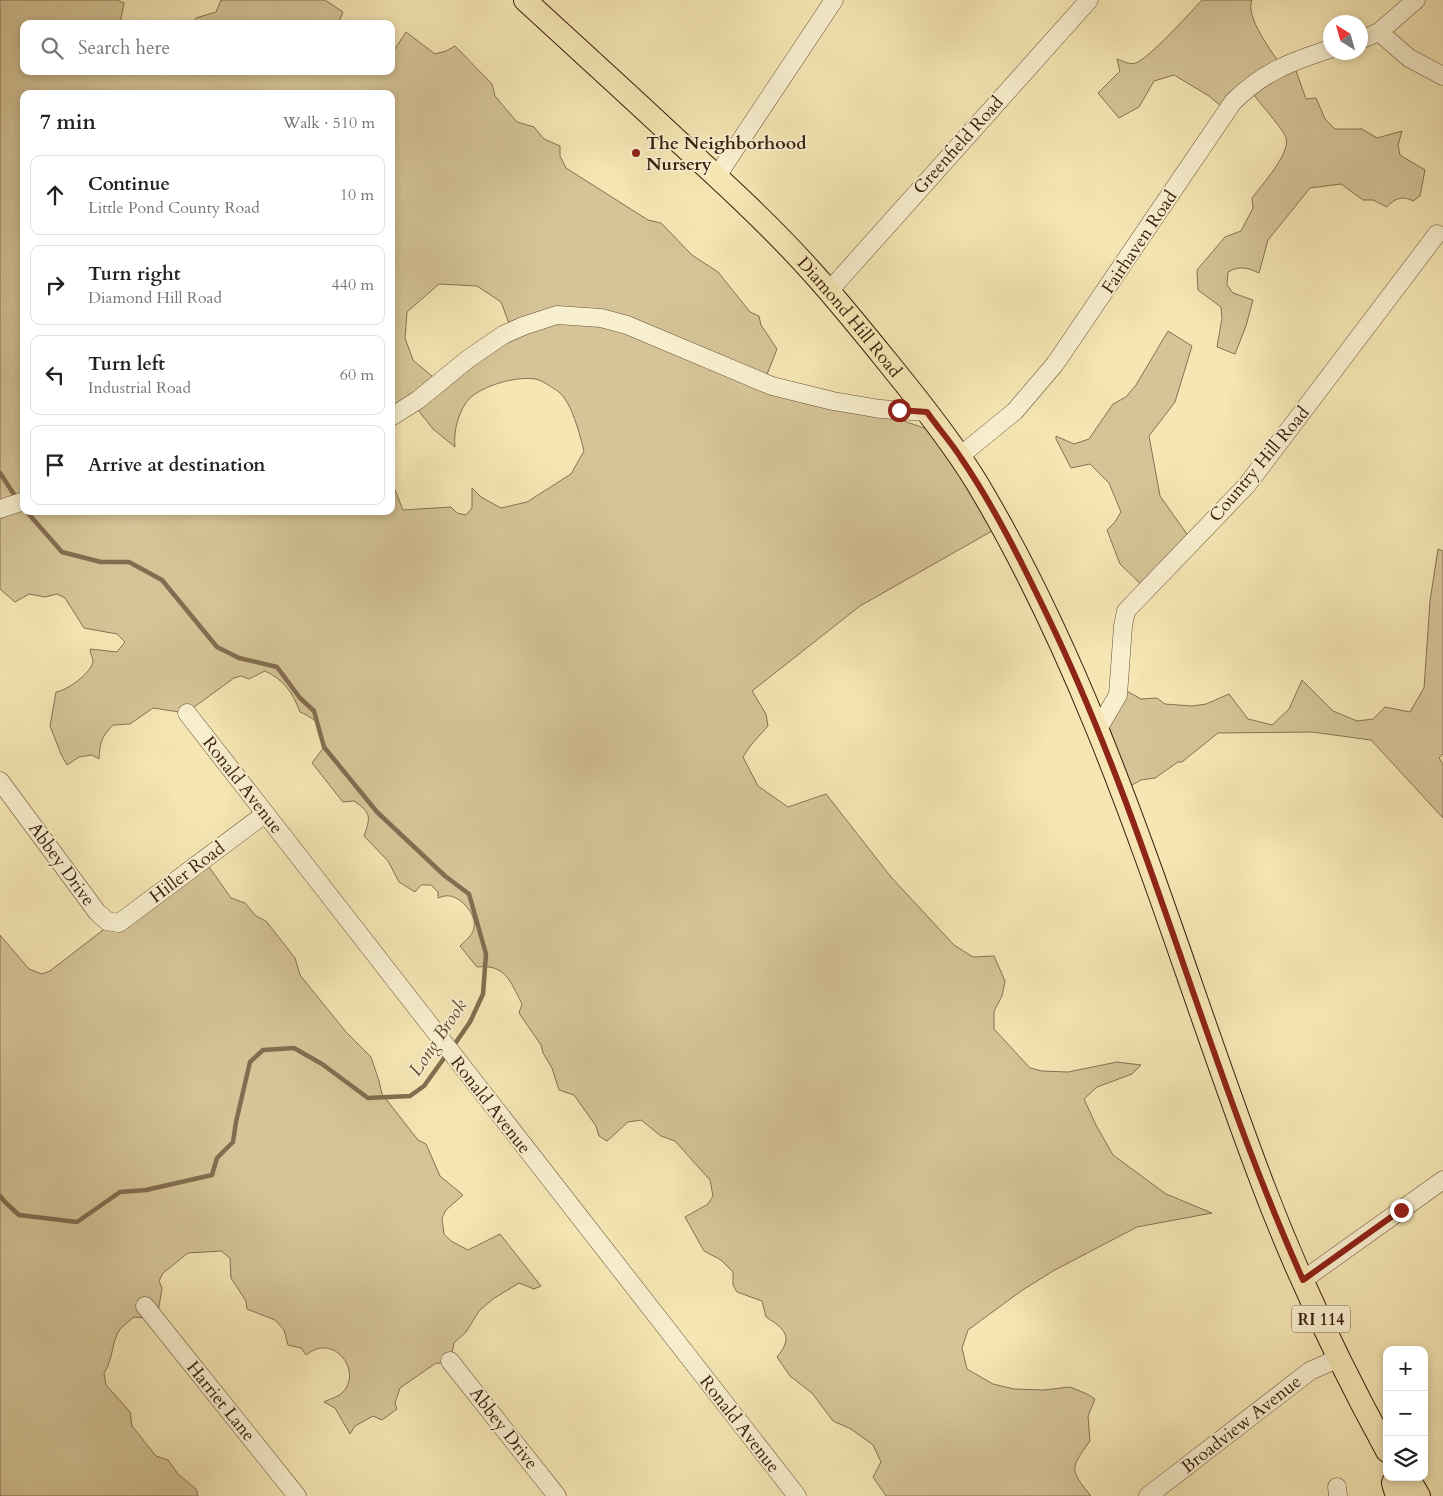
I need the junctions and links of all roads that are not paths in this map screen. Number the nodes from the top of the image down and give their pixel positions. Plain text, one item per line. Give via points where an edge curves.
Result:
1 (525, 0) edge
2 (834, 0) edge
3 (1089, 0) edge
4 (1416, 0) edge
5 (1379, 32) junction
6 (1368, 37) edge
7 (1323, 51) edge
8 (1443, 76) edge
9 (716, 176) junction
10 (1437, 234) dead end
11 (829, 291) junction
12 (927, 412) junction
13 (395, 414) edge
14 (960, 456) junction
15 (20, 502) edge
16 (0, 509) edge
17 (187, 714) dead end
18 (1098, 728) junction
19 (0, 781) edge
20 (265, 814) junction
21 (107, 921) joint
22 (1443, 1180) edge
23 (1303, 1280) junction
24 (146, 1306) dead end
25 (1339, 1358) junction
26 (450, 1361) dead end
27 (1383, 1443) edge
28 (1400, 1486) edge
29 (297, 1496) edge
30 (557, 1496) edge
31 (797, 1496) edge
32 (1148, 1496) edge
33 (1419, 1496) edge

1 - 9 main road, Diamond Hill Road / RI 114
2 - 9 street
3 - 11 street, Greenfield Road
4 - 5 street
5 - 6 street
5 - 8 street via 1410,58
7 - 14 street, Fairhaven Road via 1267,74 1233,102 1055,364 1015,411
9 - 11 main road, Diamond Hill Road / RI 114
10 - 18 street, Country Hill Road via 1247,484 1126,611 1118,695
11 - 12 main road, Diamond Hill Road / RI 114
12 - 13 street via 880,409 772,386 627,325 600,318 557,315 503,335
12 - 14 main road, Diamond Hill Road / RI 114
14 - 18 main road, Diamond Hill Road / RI 114 via 1023,565
15 - 16 street
17 - 20 street, Ronald Avenue
18 - 23 main road, Diamond Hill Road / RI 114 via 1249,1147
19 - 21 street, Abbey Drive
20 - 21 street, Hiller Road via 119,923
20 - 31 street, Ronald Avenue
22 - 23 street
23 - 25 main road, Diamond Hill Road / RI 114
24 - 29 street, Harriet Lane
25 - 27 main road, Diamond Hill Road / RI 114
25 - 32 street, Broadview Avenue via 1310,1371
26 - 30 street, Abbey Drive
28 - 33 main road

